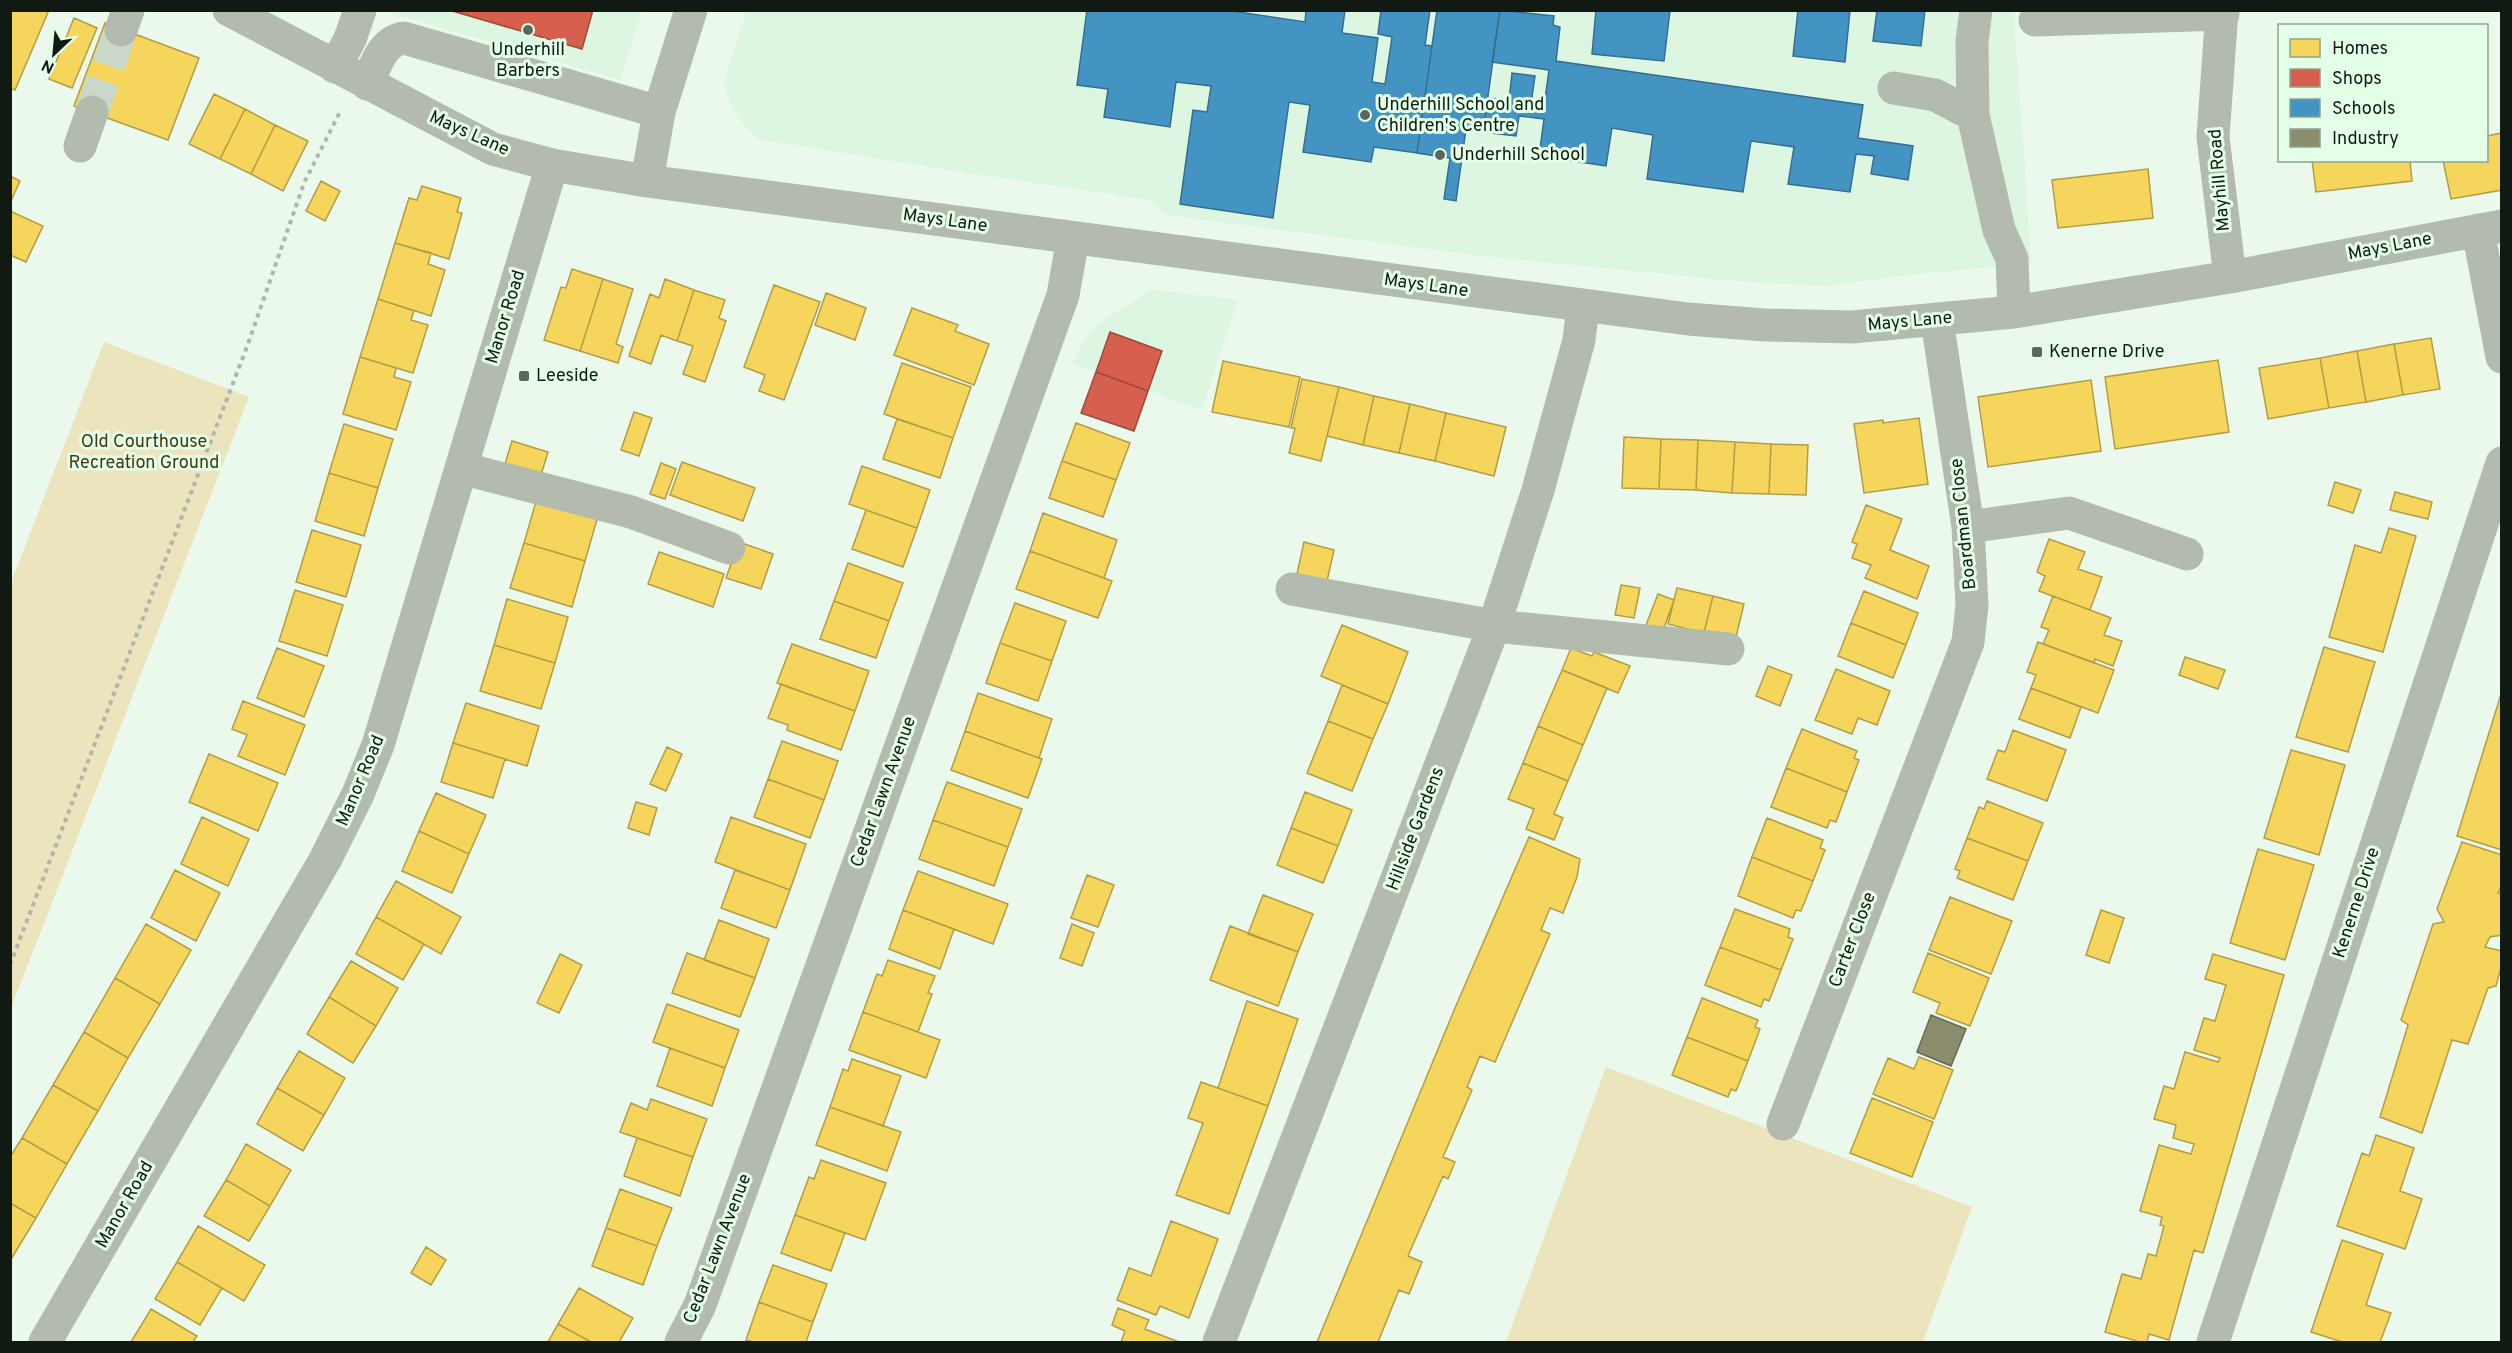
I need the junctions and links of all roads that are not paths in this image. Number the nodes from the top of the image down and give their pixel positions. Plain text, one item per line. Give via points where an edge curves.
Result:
1 (229, 10) edge
2 (360, 10) edge
3 (691, 10) edge
4 (1976, 10) edge
5 (2222, 12) edge
6 (2035, 20) dead end
7 (353, 77) junction
8 (1894, 88) dead end
9 (92, 112) tunnel mouth
10 (659, 112) junction
11 (1973, 115) junction
12 (80, 146) dead end
13 (552, 165) junction
14 (647, 181) junction
15 (2490, 228) edge
16 (1073, 238) junction
17 (2230, 277) junction
18 (1583, 307) junction
19 (2014, 312) junction
20 (1937, 320) junction
21 (2502, 357) edge
22 (2502, 463) edge
23 (461, 468) junction
24 (1968, 527) junction
25 (729, 548) dead end
26 (2187, 554) dead end
27 (1292, 589) dead end
28 (1494, 626) junction
29 (1728, 649) dead end
30 (1924, 757) joint
31 (1783, 1124) dead end
32 (45, 1342) edge
33 (681, 1342) edge
34 (1219, 1342) edge
35 (2213, 1342) edge

1 - 7 street, Mays Lane
2 - 7 street via 350,39
3 - 10 street
4 - 11 street via 1972,41
5 - 6 street
5 - 17 street, Mayhill Road via 2214,137
7 - 10 street via 395,39 404,38
7 - 13 street, Mays Lane via 493,149
8 - 11 street via 1935,95
9 - 12 street
10 - 14 street
11 - 19 street via 1998,230 2012,259
13 - 14 street, Mays Lane
13 - 23 street, Manor Road
14 - 16 street, Mays Lane
15 - 17 street, Mays Lane
15 - 21 street
16 - 18 street, Mays Lane
16 - 33 street, Cedar Lawn Avenue via 1063,295 700,1305
17 - 19 street, Mays Lane
18 - 20 street, Mays Lane via 1765,325 1852,327
18 - 28 street, Hillside Gardens via 1579,340 1538,490
19 - 20 street, Mays Lane
20 - 24 street, Boardman Close
22 - 35 street, Kenerne Drive
23 - 25 street via 631,512
23 - 32 street, Manor Road via 378,745 358,794 325,860
24 - 26 street via 2069,513
24 - 30 street, Boardman Close via 1972,605 1968,642
27 - 28 street
28 - 29 street
28 - 34 street, Hillside Gardens
30 - 31 street, Carter Close

